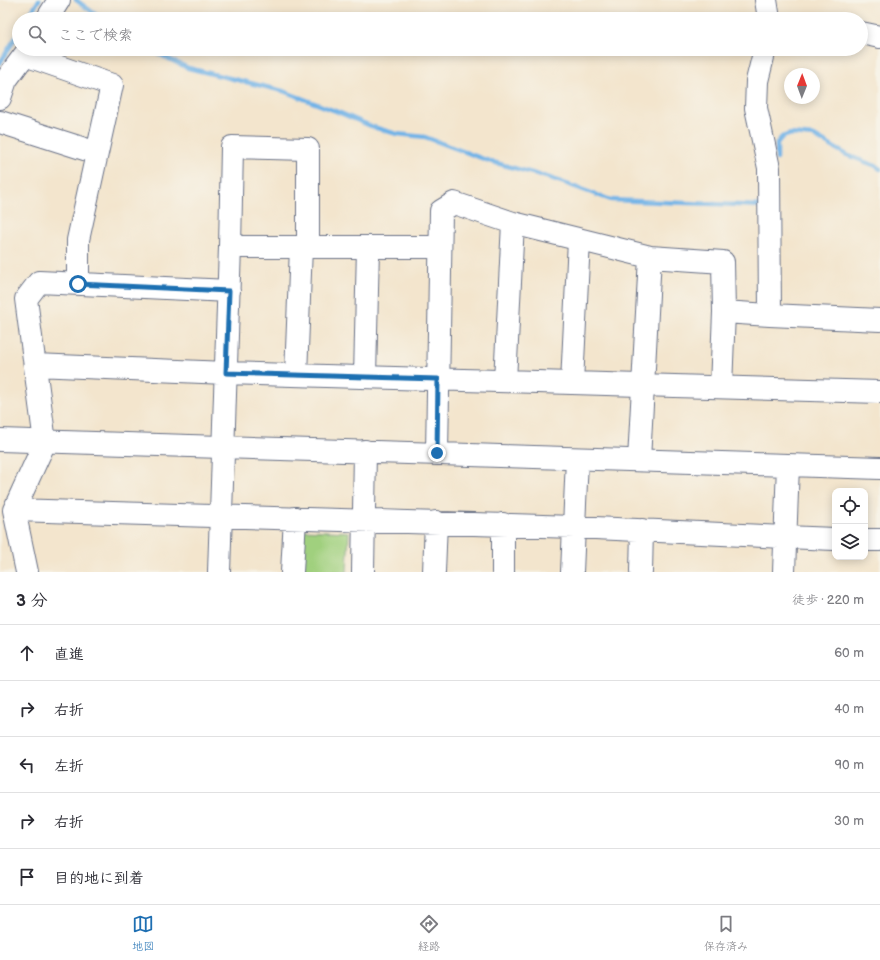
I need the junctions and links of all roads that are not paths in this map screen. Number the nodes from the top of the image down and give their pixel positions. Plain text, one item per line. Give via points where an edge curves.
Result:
1 (59, 0) edge
2 (766, 0) edge
3 (51, 12) edge
4 (768, 12) edge
5 (868, 34) edge
6 (880, 37) edge
7 (24, 56) edge
8 (37, 56) edge
9 (763, 56) edge
10 (0, 98) edge
11 (0, 122) edge
12 (97, 153) junction
13 (512, 223) junction
14 (579, 240) junction
15 (230, 247) junction
16 (304, 247) junction
17 (368, 247) junction
18 (440, 247) junction
19 (650, 257) junction
20 (78, 284) junction
21 (229, 291) junction
22 (724, 312) junction
23 (770, 315) junction
24 (880, 320) edge
25 (35, 365) junction
26 (226, 373) junction
27 (296, 375) junction
28 (365, 377) junction
29 (438, 379) junction
30 (505, 381) junction
31 (572, 383) junction
32 (643, 385) junction
33 (721, 388) junction
34 (880, 392) edge
35 (0, 440) edge
36 (45, 442) junction
37 (224, 447) junction
38 (365, 451) junction
39 (437, 453) junction
40 (577, 459) junction
41 (639, 460) junction
42 (788, 465) junction
43 (880, 468) edge
44 (14, 510) junction
45 (221, 516) junction
46 (294, 518) junction
47 (364, 520) junction
48 (436, 522) junction
49 (504, 524) junction
50 (574, 527) junction
51 (642, 530) junction
52 (785, 537) junction
53 (832, 539) edge
54 (868, 540) edge
55 (880, 540) edge
56 (27, 572) edge
57 (220, 572) edge
58 (292, 572) edge
59 (363, 572) edge
60 (434, 572) edge
61 (503, 572) edge
62 (572, 572) edge
63 (641, 572) edge
64 (784, 572) edge

1 - 3 street
2 - 4 street
5 - 6 street
7 - 10 street via 6,80
8 - 12 street via 112,85
9 - 23 street via 757,81 756,108 769,168
11 - 12 street
12 - 20 street via 78,240
13 - 14 street
13 - 18 street via 454,203 441,211
13 - 30 street
14 - 19 street
14 - 31 street
15 - 16 street
15 - 16 street via 232,147 308,149
15 - 21 street
16 - 17 street
16 - 27 street
17 - 18 street
17 - 28 street
18 - 29 street
19 - 22 street via 723,262
19 - 32 street
20 - 21 street
20 - 25 street via 39,282 26,299
21 - 26 street
22 - 23 street
22 - 33 street
23 - 24 street
25 - 26 street
25 - 36 street
26 - 27 street
26 - 37 street
27 - 28 street
28 - 29 street
29 - 30 street
29 - 39 street
30 - 31 street
31 - 32 street
32 - 33 street
32 - 41 street
33 - 34 street
35 - 36 street
36 - 37 street
36 - 44 street
37 - 38 street
37 - 45 street
38 - 39 street
38 - 47 street
39 - 40 street
40 - 41 street
40 - 50 street
41 - 42 street
42 - 43 street
42 - 52 street
44 - 45 street
44 - 56 street
45 - 46 street
45 - 57 street
46 - 47 street
46 - 58 street
47 - 48 street
47 - 59 street
48 - 49 street
48 - 60 street
49 - 50 street
49 - 61 street
50 - 51 street
50 - 62 street
51 - 52 street
51 - 63 street
52 - 53 street
52 - 64 street
54 - 55 street

